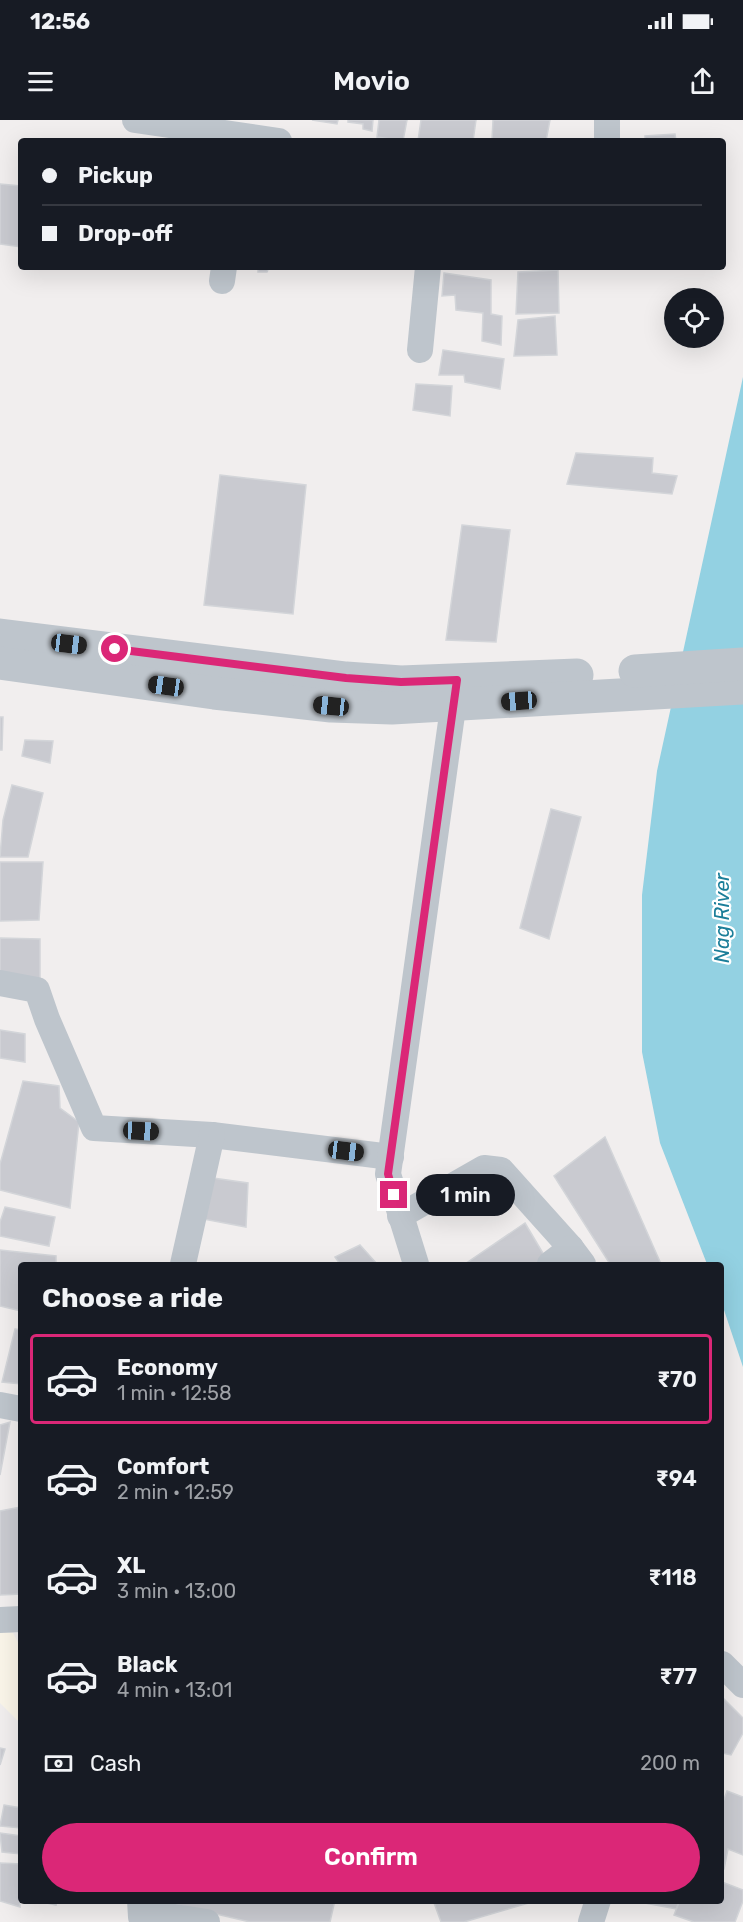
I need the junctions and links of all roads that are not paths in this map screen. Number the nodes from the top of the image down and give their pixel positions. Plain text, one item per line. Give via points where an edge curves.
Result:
1 (135, 120) edge
2 (607, 120) edge
3 (239, 138) edge
4 (607, 138) edge
5 (428, 270) edge
6 (420, 350) dead end
7 (0, 635) edge
8 (0, 663) edge
9 (743, 664) edge
10 (709, 678) junction
11 (743, 688) edge
12 (455, 693) junction
13 (0, 983) edge
14 (212, 1135) junction
15 (391, 1157) junction
16 (400, 1216) junction
17 (577, 1256) edge
18 (183, 1262) edge
19 (415, 1262) edge
20 (557, 1262) edge
21 (0, 1405) edge
22 (18, 1408) edge
23 (18, 1619) edge
24 (0, 1620) edge
25 (724, 1666) edge
26 (743, 1685) edge
27 (597, 1904) edge
28 (141, 1913) edge
29 (207, 1922) edge
30 (591, 1922) edge

1 - 3 street
2 - 4 street
5 - 6 street
7 - 12 street via 401,682
8 - 12 street via 331,706 392,708
9 - 10 street
10 - 11 street
10 - 12 street
12 - 15 street
13 - 14 street via 37,990 94,1128
14 - 15 street
14 - 18 street
15 - 16 street via 388,1174
16 - 17 street via 484,1168 501,1170
16 - 19 street
17 - 20 street
21 - 22 street
23 - 24 street
25 - 26 street
27 - 30 street
28 - 29 street

